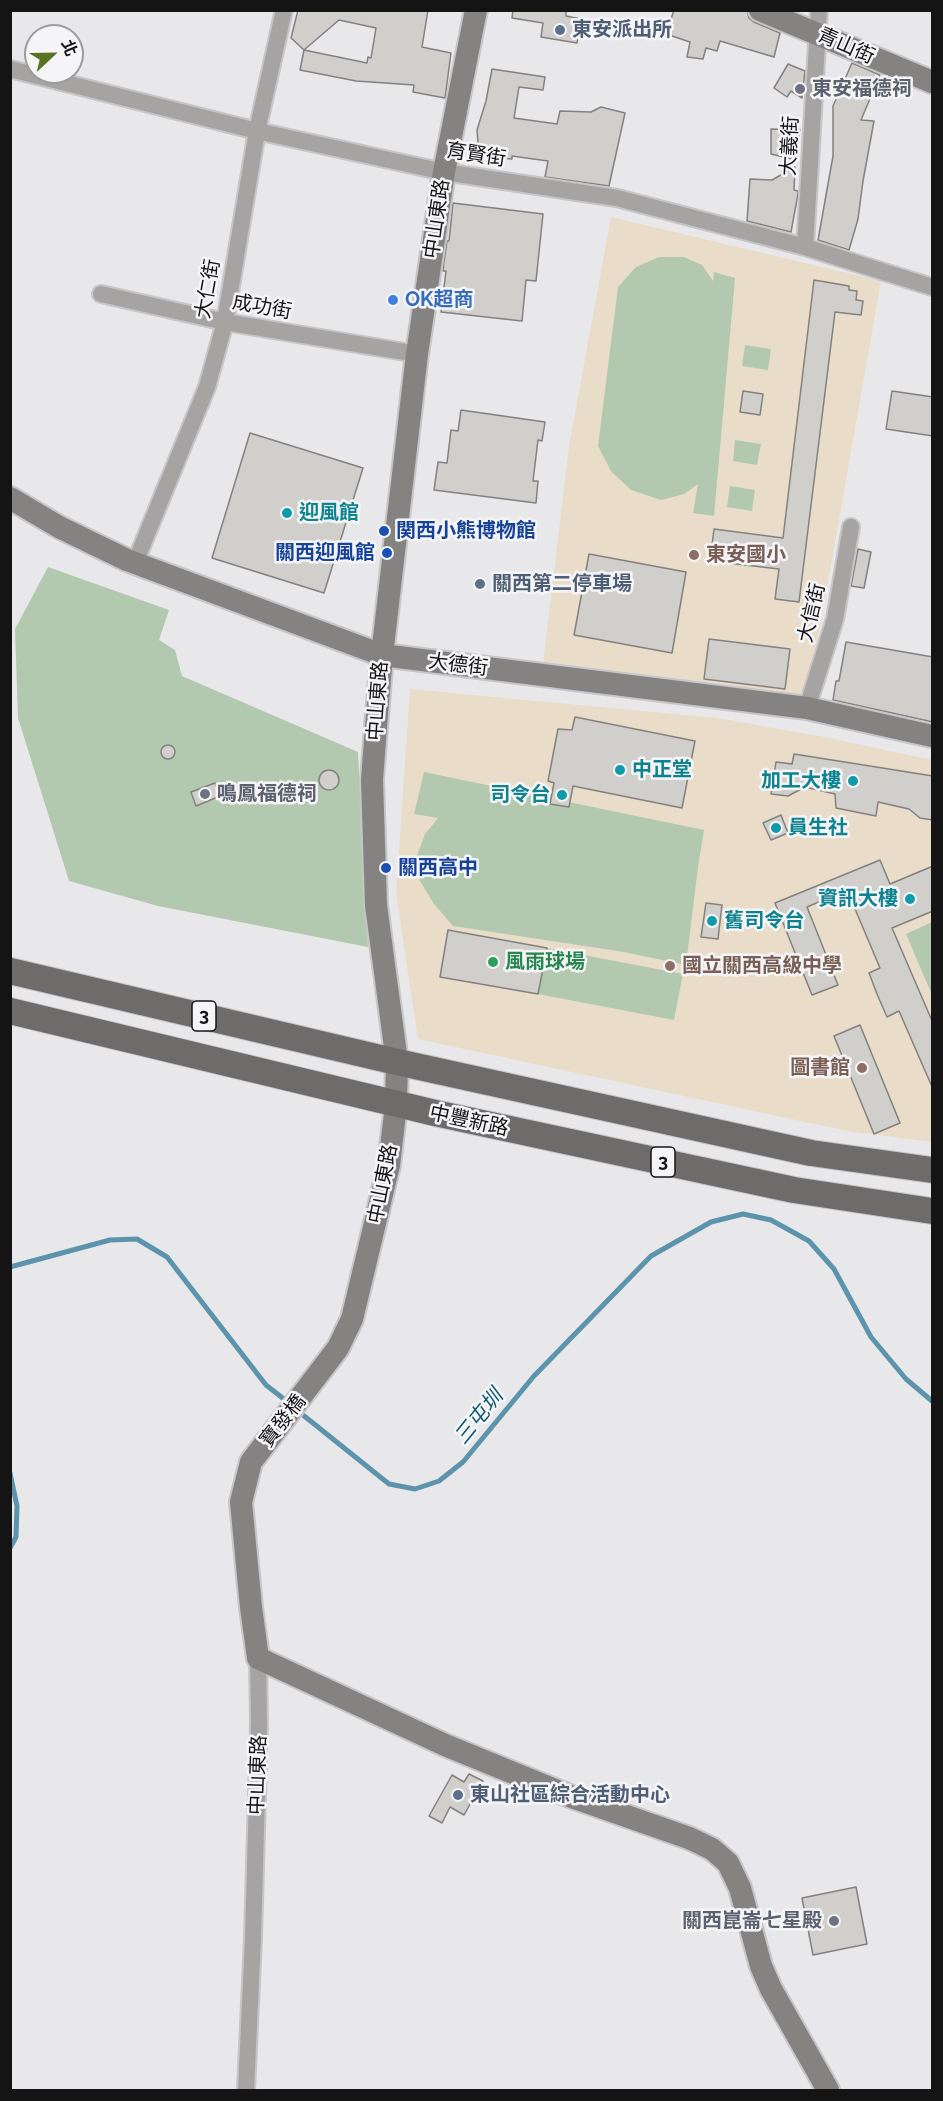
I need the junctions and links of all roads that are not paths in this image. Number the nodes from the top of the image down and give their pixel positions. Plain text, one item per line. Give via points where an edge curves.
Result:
1 (284, 10) edge
2 (476, 10) edge
3 (760, 10) edge
4 (819, 10) edge
5 (817, 33) junction
6 (10, 69) edge
7 (933, 82) edge
8 (257, 131) junction
9 (444, 172) junction
10 (806, 247) junction
11 (933, 287) edge
12 (101, 294) dead end
13 (225, 322) junction
14 (417, 354) junction
15 (10, 498) edge
16 (851, 527) dead end
17 (135, 563) junction
18 (382, 655) junction
19 (807, 708) junction
20 (933, 736) edge
21 (10, 971) edge
22 (10, 1011) edge
23 (397, 1062) junction
24 (396, 1105) junction
25 (933, 1170) edge
26 (933, 1210) edge
27 (314, 1381) joint
28 (251, 1462) joint
29 (258, 1658) junction
30 (246, 2091) edge
31 (828, 2091) edge

1 - 8 street, 大仁街
2 - 9 street, 中山東路
3 - 5 street, 青山街
4 - 5 street, 大義街
5 - 7 street, 青山街
5 - 10 street, 大義街
6 - 8 street, 育賢街
8 - 9 street, 育賢街
8 - 13 street, 大仁街
9 - 10 street, 育賢街 via 610,196
9 - 14 street, 中山東路
10 - 11 street, 育賢街
12 - 13 street, 成功街
13 - 14 street, 成功街
13 - 17 street, 大仁街 via 207,387
14 - 18 street, 中山東路
15 - 17 street, 大德街 via 59,527
16 - 19 street, 大信街 via 835,619
17 - 18 street, 大德街
18 - 19 street, 大德街
18 - 23 street, 中山東路 via 372,780 376,905
19 - 20 street, 大德街
21 - 23 main road, 3
22 - 24 main road, 中豐新路 / 3
23 - 24 street, 中山東路
23 - 25 main road, 3 via 812,1153
24 - 26 main road, 中豐新路 / 3 via 794,1190
24 - 27 street, 中山東路 via 389,1165 352,1319 338,1348
27 - 28 street, 寶發橋
28 - 29 street, 中山東路 via 241,1502
29 - 30 street, 中山東路
29 - 31 street via 445,1745 712,1849 728,1863 736,1879 761,1966

